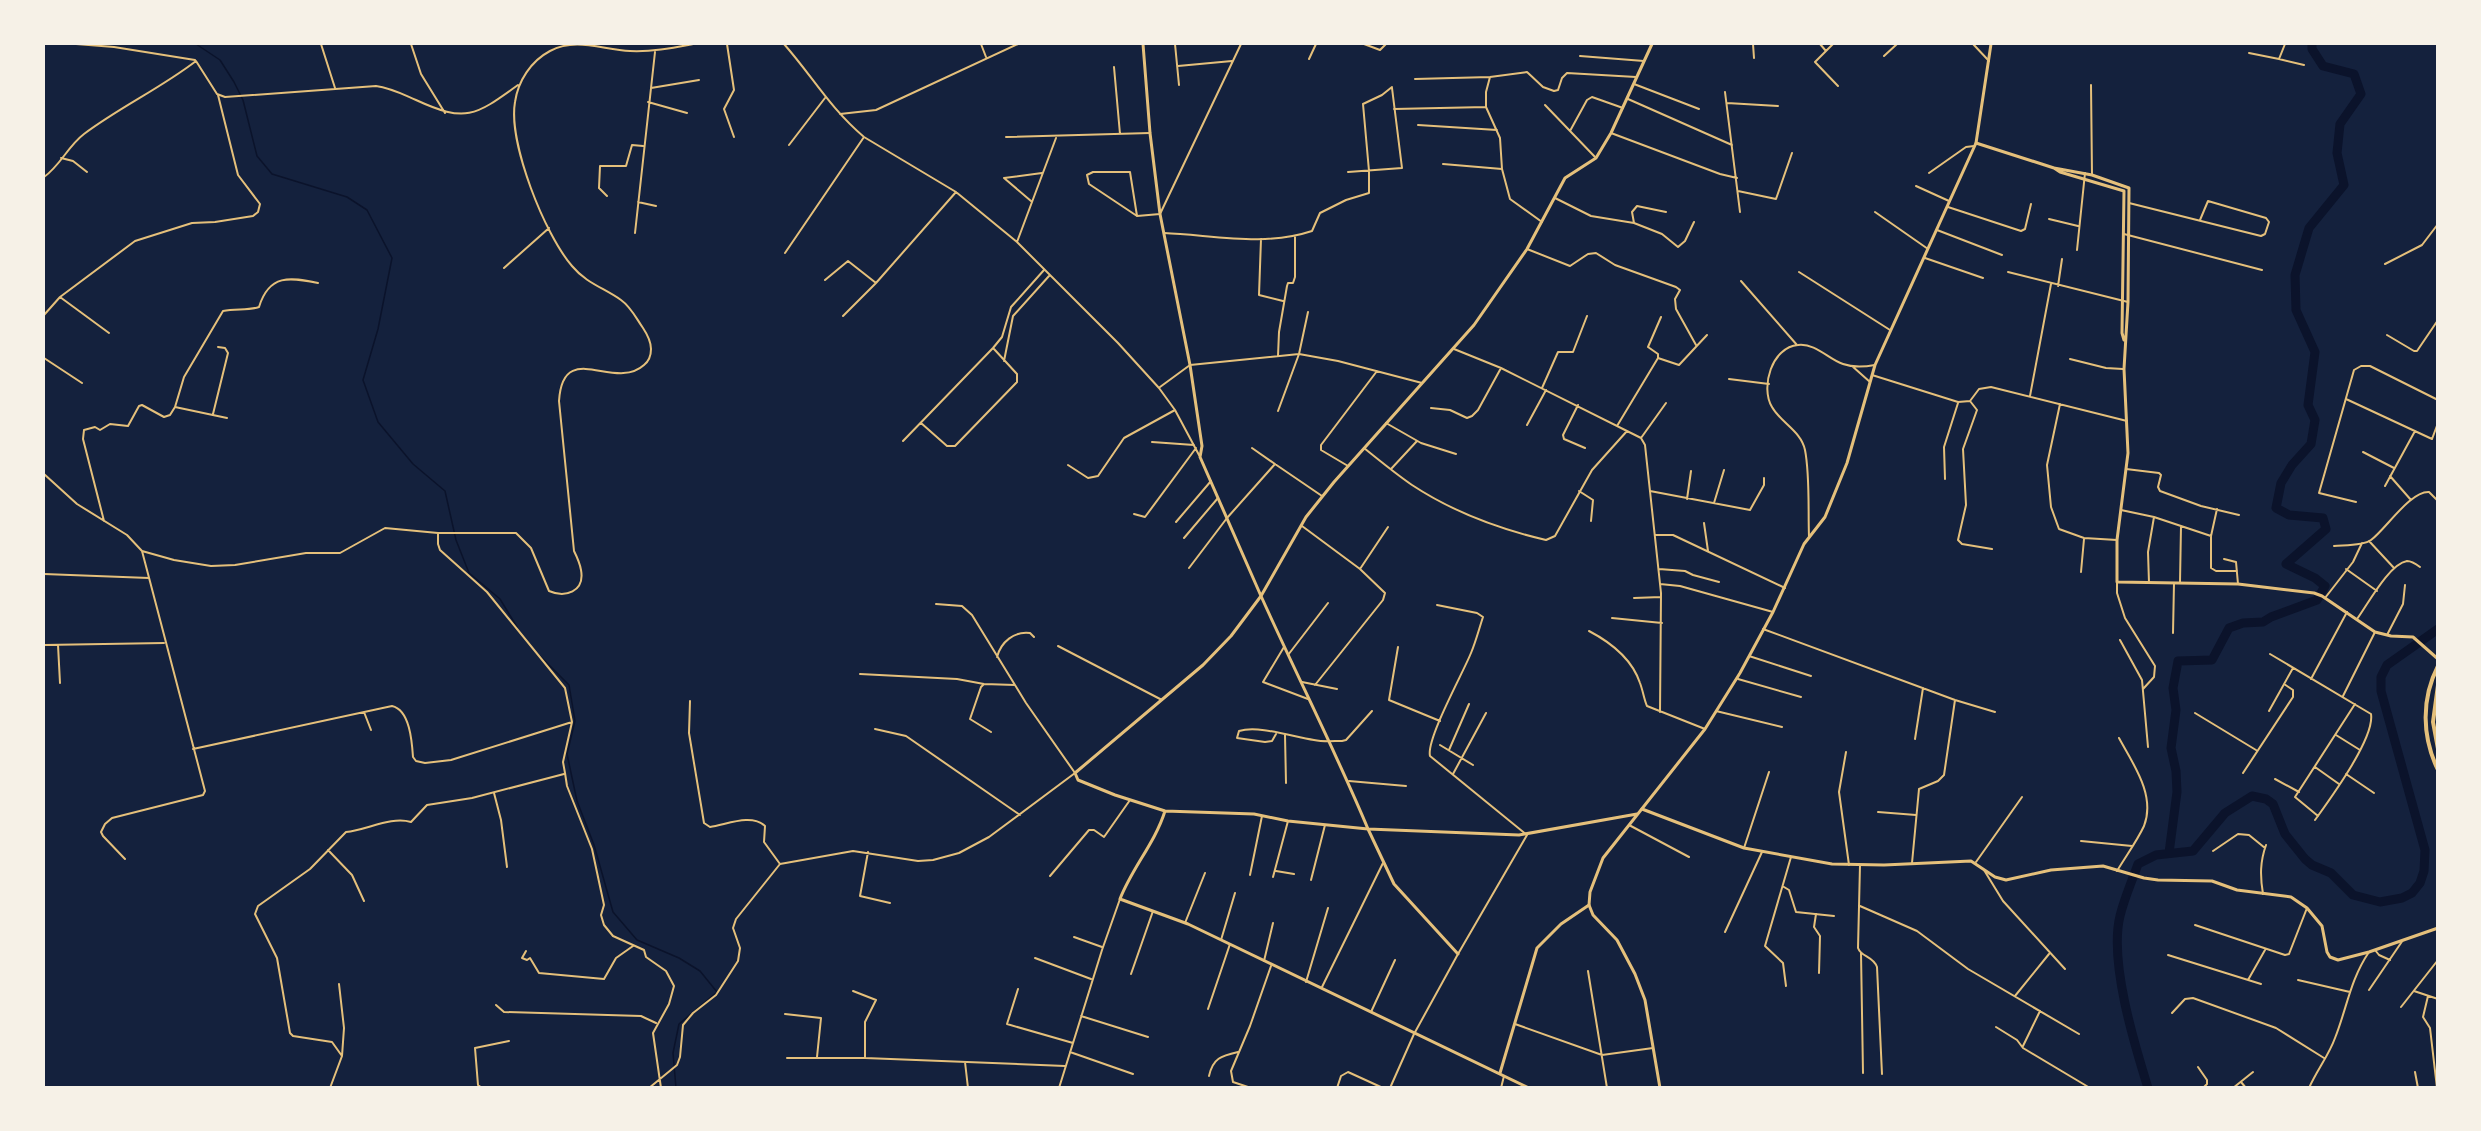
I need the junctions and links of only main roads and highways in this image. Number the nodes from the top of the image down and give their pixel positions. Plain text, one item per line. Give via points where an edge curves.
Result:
1 (2438, 666) edge
2 (2438, 685) edge
3 (2438, 749) edge
4 (2438, 771) edge

1 - 4 main road via 2428,691 2425,717 2427,741
2 - 3 main road via 2433,722

